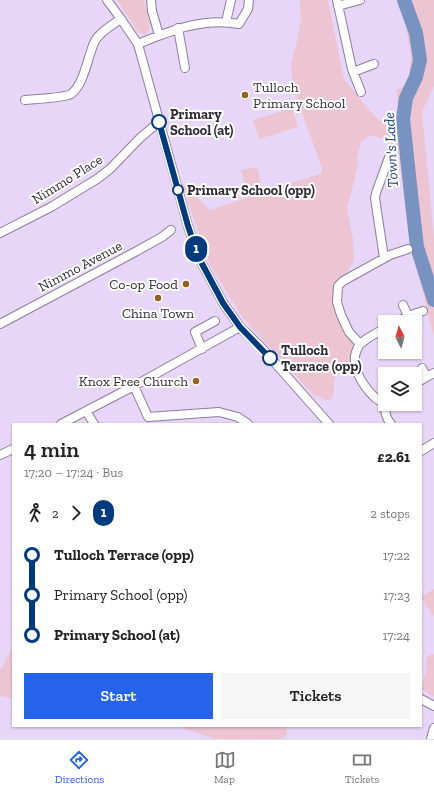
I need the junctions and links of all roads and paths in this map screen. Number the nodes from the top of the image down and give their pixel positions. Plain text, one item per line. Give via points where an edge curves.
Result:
1 (107, 0) edge
2 (151, 0) edge
3 (231, 0) edge
4 (249, 0) edge
5 (360, 0) edge
6 (338, 3) edge
7 (121, 19) junction
8 (226, 22) junction
9 (178, 28) junction
10 (159, 35) junction
11 (138, 44) junction
12 (374, 64) dead end
13 (186, 68) dead end
14 (353, 72) junction
15 (361, 92) dead end
16 (25, 100) dead end
17 (159, 122) junction
18 (391, 152) dead end
19 (171, 230) dead end
20 (0, 233) edge
21 (408, 249) dead end
22 (384, 258) junction
23 (403, 305) dead end
24 (423, 311) dead end
25 (408, 315) edge
26 (411, 315) edge
27 (215, 321) dead end
28 (0, 324) edge
29 (240, 327) junction
30 (378, 332) edge
31 (360, 344) junction
32 (202, 349) junction
33 (134, 386) junction
34 (378, 401) edge
35 (86, 411) junction
36 (385, 411) edge
37 (147, 420) edge
38 (63, 423) edge
39 (93, 423) edge
40 (247, 423) edge
41 (328, 423) edge
42 (390, 423) edge
43 (434, 444) edge
44 (12, 449) edge
45 (422, 450) edge
46 (0, 455) edge
47 (422, 699) edge
48 (434, 706) edge
49 (434, 728) edge
50 (431, 739) edge

1 - 7 street
2 - 10 street
3 - 8 street
4 - 8 street via 248,9 239,24
5 - 6 street
6 - 14 street
7 - 11 street
7 - 16 street via 94,42 80,83 71,94
8 - 9 street
9 - 10 street
9 - 13 street
10 - 11 street
11 - 17 street
12 - 14 street
14 - 15 street
17 - 20 street, Nimmo Place via 97,179 51,207
17 - 29 street via 199,258 223,303
18 - 22 street via 375,198
19 - 28 street, Nimmo Avenue
21 - 22 street
22 - 31 street via 343,281 337,289 342,319
23 - 25 street
24 - 26 street
27 - 32 street via 195,332
29 - 32 street
29 - 41 street
30 - 31 street
31 - 34 street via 355,354 356,369 368,391
32 - 33 street
33 - 35 street
33 - 37 street
35 - 38 street
35 - 39 street
36 - 42 street
37 - 40 street via 220,412 238,417
43 - 45 street
44 - 46 street
47 - 48 street
49 - 50 street

